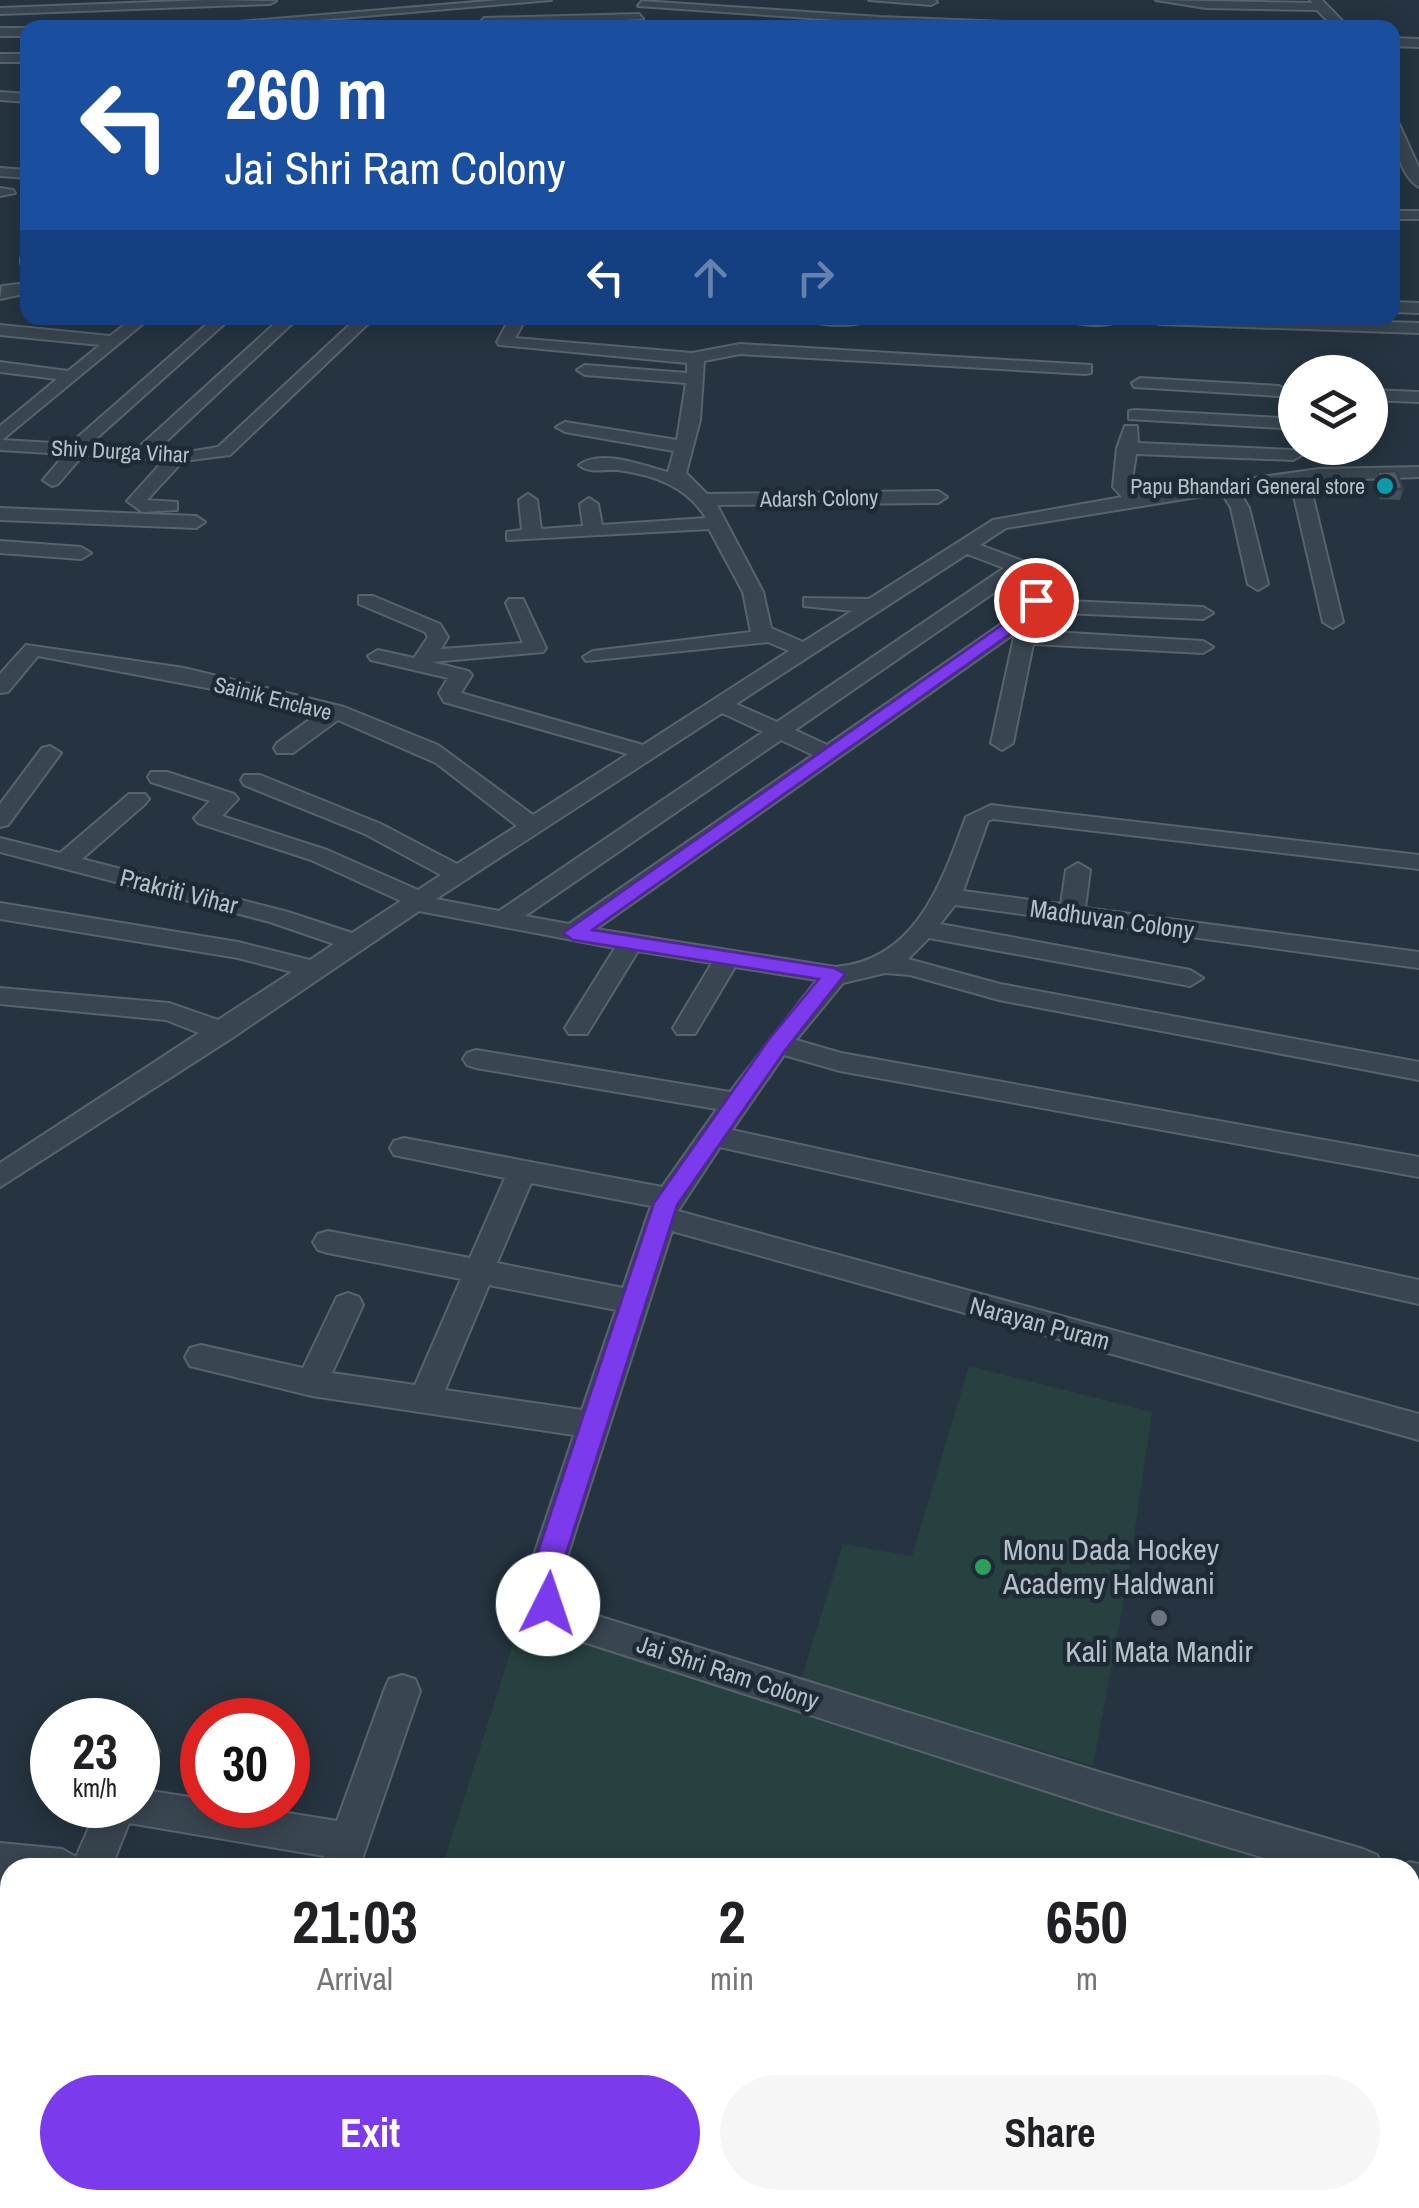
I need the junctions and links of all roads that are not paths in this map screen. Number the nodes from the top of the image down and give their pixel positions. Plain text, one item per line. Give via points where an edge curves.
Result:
1 (546, 0) edge
2 (875, 0) edge
3 (1162, 0) edge
4 (270, 1) edge
5 (943, 3) dead end
6 (1317, 4) edge
7 (0, 11) edge
8 (640, 12) edge
9 (279, 20) edge
10 (515, 20) edge
11 (880, 20) edge
12 (1400, 141) edge
13 (1419, 183) edge
14 (133, 325) edge
15 (215, 325) edge
16 (282, 325) edge
17 (358, 325) edge
18 (514, 325) edge
19 (1308, 325) edge
20 (1419, 328) edge
21 (0, 330) edge
22 (114, 341) junction
23 (693, 358) junction
24 (0, 367) edge
25 (1085, 369) dead end
26 (585, 370) dead end
27 (71, 376) junction
28 (693, 379) junction
29 (1278, 391) edge
30 (1388, 396) edge
31 (1419, 397) edge
32 (0, 406) edge
33 (32, 409) junction
34 (1135, 415) junction
35 (1278, 423) edge
36 (565, 427) dead end
37 (0, 435) edge
38 (0, 445) edge
39 (684, 448) junction
40 (1126, 448) junction
41 (76, 450) junction
42 (143, 453) junction
43 (178, 455) junction
44 (588, 465) dead end
45 (1367, 465) edge
46 (1296, 466) junction
47 (1370, 472) junction
48 (1419, 474) edge
49 (52, 480) dead end
50 (682, 481) junction
51 (1228, 487) junction
52 (1132, 496) junction
53 (938, 497) dead end
54 (528, 500) dead end
55 (700, 500) junction
56 (590, 504) dead end
57 (0, 514) edge
58 (718, 523) junction
59 (593, 531) junction
60 (0, 547) edge
61 (966, 547) junction
62 (82, 552) dead end
63 (1020, 566) junction
64 (1258, 584) dead end
65 (366, 600) dead end
66 (811, 602) dead end
67 (516, 603) dead end
68 (877, 606) junction
69 (1202, 613) dead end
70 (1029, 619) junction
71 (1333, 622) dead end
72 (768, 636) junction
73 (1204, 647) dead end
74 (805, 652) junction
75 (378, 656) dead end
76 (593, 657) dead end
77 (422, 661) junction
78 (0, 687) edge
79 (721, 704) junction
80 (335, 712) junction
81 (782, 732) junction
82 (1002, 743) dead end
83 (285, 748) dead end
84 (50, 753) dead end
85 (648, 753) junction
86 (830, 754) junction
87 (159, 777) dead end
88 (252, 780) dead end
89 (137, 799) dead end
90 (0, 820) edge
91 (534, 828) junction
92 (0, 845) edge
93 (64, 862) junction
94 (1419, 862) edge
95 (1078, 870) dead end
96 (458, 874) junction
97 (949, 897) junction
98 (418, 902) junction
99 (0, 911) edge
100 (1072, 913) junction
101 (502, 920) junction
102 (923, 929) junction
103 (573, 933) junction
104 (631, 942) junction
105 (356, 943) junction
106 (728, 957) junction
107 (1419, 960) edge
108 (886, 965) junction
109 (315, 970) junction
110 (834, 974) junction
111 (1190, 978) dead end
112 (0, 996) edge
113 (578, 1028) dead end
114 (686, 1028) dead end
115 (223, 1032) junction
116 (778, 1044) junction
117 (476, 1059) dead end
118 (1419, 1071) edge
119 (737, 1103) junction
120 (713, 1136) junction
121 (404, 1148) dead end
122 (1419, 1167) edge
123 (522, 1170) junction
124 (0, 1177) edge
125 (664, 1208) junction
126 (328, 1242) dead end
127 (477, 1270) junction
128 (1419, 1292) edge
129 (632, 1301) junction
130 (348, 1306) dead end
131 (201, 1357) dead end
132 (312, 1382) junction
133 (425, 1399) junction
134 (596, 1425) junction
135 (1419, 1427) edge
136 (402, 1692) dead end
137 (160, 1812) edge
138 (108, 1828) edge
139 (343, 1854) edge
140 (95, 1858) edge
141 (1329, 1858) edge

1 - 9 street
2 - 5 street
3 - 6 street
4 - 7 street
8 - 10 street
8 - 11 street
12 - 13 street
14 - 22 street
15 - 41 street
16 - 42 street
17 - 43 street, Shiv Durga Vihar via 224,450
18 - 23 street via 505,342
19 - 20 street
21 - 22 street
22 - 27 street
23 - 25 street via 740,349
23 - 28 street
24 - 27 street
26 - 28 street
27 - 33 street
28 - 39 street
29 - 34 street via 1141,376
30 - 31 street
32 - 33 street
33 - 37 street
34 - 35 street
34 - 40 street
36 - 39 street
38 - 41 street, Shiv Durga Vihar
39 - 50 street
40 - 46 street
40 - 52 street via 1122,486
41 - 42 street, Shiv Durga Vihar
41 - 49 street
42 - 43 street, Shiv Durga Vihar
43 - 57 street via 136,501 199,514
44 - 50 street via 618,465
45 - 47 street
46 - 47 street
46 - 51 street
46 - 71 street
47 - 48 street
50 - 55 street
51 - 52 street
51 - 64 street via 1240,508
52 - 61 street via 1017,518
53 - 55 street, Adarsh Colony
54 - 59 street via 523,536
55 - 58 street
56 - 59 street
58 - 59 street
58 - 72 street via 753,592 758,626
60 - 62 street
61 - 63 street
61 - 68 street
63 - 70 street via 1043,578
63 - 81 street
65 - 77 street via 434,628 438,637
66 - 68 street
67 - 77 street via 536,648
68 - 74 street
69 - 70 street
70 - 73 street
70 - 82 street
70 - 86 street
72 - 74 street
72 - 76 street
74 - 79 street
75 - 77 street
77 - 85 street via 462,675 452,697
78 - 80 street, Sainik Enclave via 33,649
79 - 81 street
79 - 85 street
80 - 83 street
80 - 91 street, Sainik Enclave via 432,751
81 - 86 street
81 - 101 street
84 - 90 street
85 - 91 street
86 - 103 street
87 - 98 street via 226,799 206,818 320,855
88 - 96 street via 373,829
89 - 93 street
91 - 96 street
92 - 93 street, Prakriti Vihar
93 - 105 street, Prakriti Vihar
94 - 97 street via 991,812 978,817
95 - 100 street
96 - 98 street
97 - 100 street, Madhuvan Colony
97 - 102 street
98 - 101 street
98 - 105 street
99 - 109 street via 238,950
100 - 107 street, Madhuvan Colony
101 - 103 street
102 - 108 street
102 - 111 street
103 - 104 street
104 - 106 street
104 - 113 street
105 - 109 street
106 - 110 street
106 - 114 street
108 - 110 street
108 - 118 street
109 - 115 street
110 - 116 street, Jai Shri Ram Colony
112 - 115 street via 169,1012
115 - 124 street
116 - 119 street, Jai Shri Ram Colony
116 - 122 street via 840,1062
117 - 119 street
119 - 120 street, Jai Shri Ram Colony
120 - 125 street, Jai Shri Ram Colony
120 - 128 street
121 - 123 street, Narayan Puram
123 - 125 street, Narayan Puram
123 - 127 street
125 - 129 street, Jai Shri Ram Colony
125 - 135 street, Narayan Puram
126 - 127 street
127 - 129 street
127 - 133 street
129 - 134 street, Jai Shri Ram Colony
130 - 132 street
131 - 132 street
132 - 133 street
133 - 134 street
134 - 141 street, Jai Shri Ram Colony via 542,1582 548,1604 577,1625
136 - 139 street
137 - 139 street
138 - 140 street

